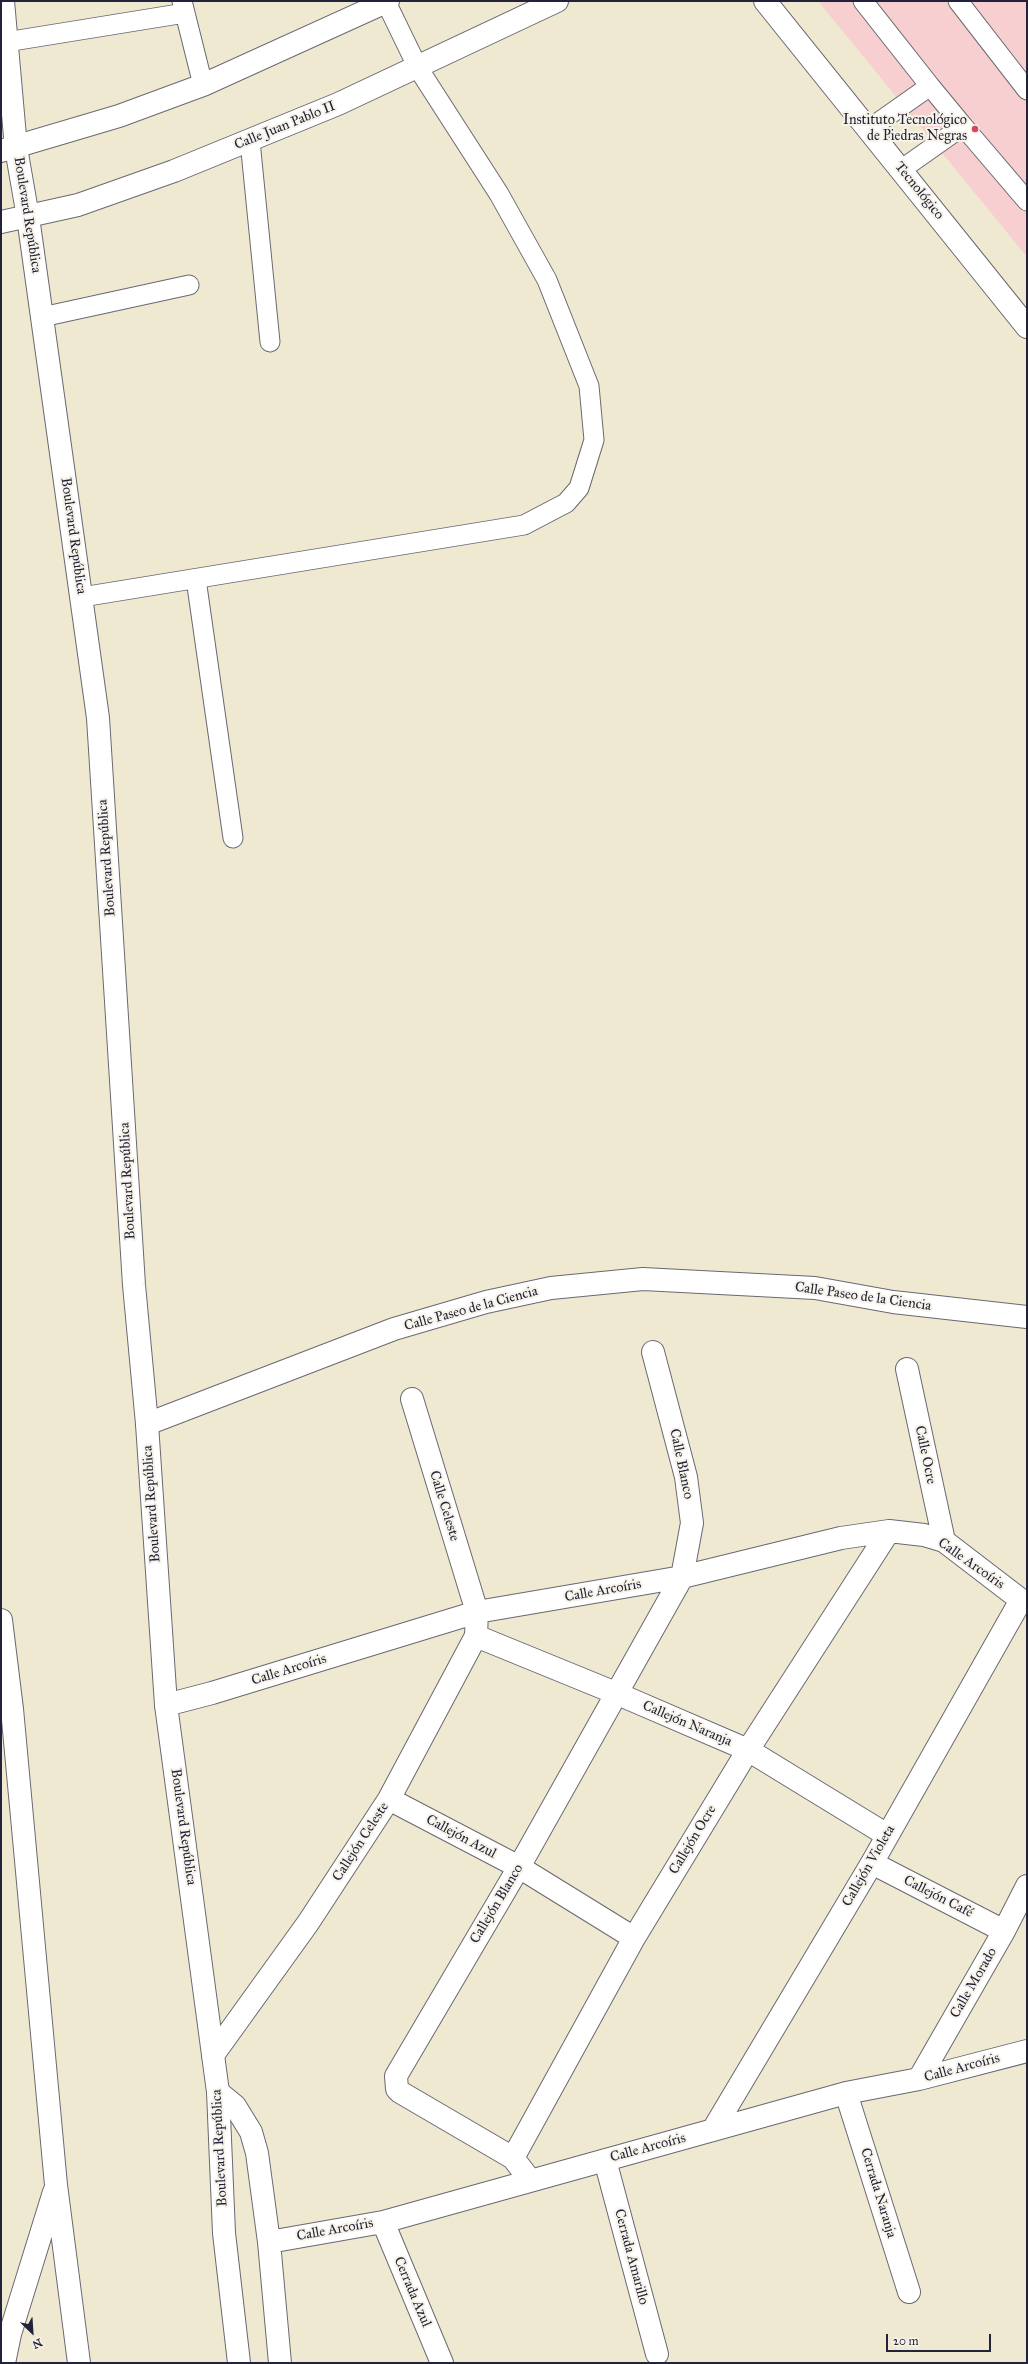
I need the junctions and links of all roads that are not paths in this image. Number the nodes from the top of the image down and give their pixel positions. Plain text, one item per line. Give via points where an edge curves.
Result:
1 (3, 1) edge
2 (387, 1) edge
3 (557, 1) edge
4 (765, 1) edge
5 (863, 1) edge
6 (958, 1) edge
7 (184, 7) edge
8 (6, 42) junction
9 (418, 68) junction
10 (203, 85) junction
11 (930, 86) junction
12 (1027, 90) edge
13 (963, 126) junction
14 (869, 129) junction
15 (250, 141) junction
16 (9, 150) edge
17 (902, 169) junction
18 (1027, 202) edge
19 (28, 217) junction
20 (1, 222) edge
21 (189, 285) dead end
22 (42, 317) junction
23 (1027, 327) edge
24 (270, 342) dead end
25 (196, 579) junction
26 (82, 597) junction
27 (233, 838) dead end
28 (1027, 1317) edge
29 (653, 1352) dead end
30 (907, 1369) dead end
31 (412, 1399) dead end
32 (146, 1424) junction
33 (889, 1531) junction
34 (944, 1541) junction
35 (682, 1577) junction
36 (1024, 1601) edge
37 (477, 1612) junction
38 (1, 1620) edge
39 (476, 1636) junction
40 (618, 1694) junction
41 (6, 1703) edge
42 (166, 1705) junction
43 (748, 1750) junction
44 (389, 1799) junction
45 (887, 1835) junction
46 (872, 1864) junction
47 (519, 1867) junction
48 (1027, 1886) edge
49 (1004, 1931) junction
50 (634, 1938) junction
51 (1027, 2051) edge
52 (214, 2056) junction
53 (919, 2079) junction
54 (218, 2092) junction
55 (846, 2093) junction
56 (713, 2130) junction
57 (512, 2158) junction
58 (605, 2160) junction
59 (530, 2180) junction
60 (56, 2185) junction
61 (383, 2222) junction
62 (269, 2242) junction
63 (909, 2292) dead end
64 (657, 2354) dead end
65 (4, 2363) edge
66 (79, 2363) edge
67 (239, 2363) edge
68 (280, 2363) edge
69 (442, 2363) edge

1 - 8 street, Boulevard República
2 - 9 lane
2 - 10 street
3 - 9 street, Calle Juan Pablo II
4 - 14 street, Tecnológico
5 - 11 lane
6 - 12 lane
7 - 8 lane
7 - 10 lane
8 - 16 street, Boulevard República
9 - 15 street, Calle Juan Pablo II
9 - 25 lane via 499,194 547,280 589,386 594,440 579,488 566,503 524,525
10 - 16 street via 119,116
11 - 13 lane
11 - 14 lane
13 - 17 lane
13 - 18 lane
14 - 17 street, Tecnológico
15 - 19 street, Calle Juan Pablo II via 78,205
15 - 24 lane
16 - 19 street, Boulevard República
17 - 23 street, Tecnológico
19 - 20 street, Calle Juan Pablo II
19 - 22 street, Boulevard República
21 - 22 lane
22 - 26 street, Boulevard República
25 - 26 lane
25 - 27 lane
26 - 32 street, Boulevard República via 98,718 134,1285
28 - 32 street, Calle Paseo de la Ciencia via 893,1302 815,1288 643,1279 551,1288 486,1302 394,1329
29 - 35 street, Calle Blanco via 685,1470 692,1523
30 - 34 street, Calle Ocre
31 - 37 street, Calle Celeste
32 - 42 street, Boulevard República
33 - 34 street, Calle Arcoíris via 924,1534
33 - 35 street, Calle Arcoíris via 841,1538
33 - 43 street, Callejón Ocre
34 - 36 street, Calle Arcoíris
35 - 37 street, Calle Arcoíris
35 - 40 street, Callejón Blanco
36 - 45 street, Callejón Violeta
37 - 39 street, Callejón Celeste
37 - 42 street, Calle Arcoíris
38 - 41 street
39 - 40 street, Callejón Naranja
39 - 44 street, Callejón Celeste
40 - 43 street, Callejón Naranja
40 - 47 street, Callejón Blanco
41 - 60 street
42 - 52 street, Boulevard República
43 - 45 street, Callejón Naranja
43 - 50 street, Callejón Ocre
44 - 47 street, Callejón Azul
44 - 52 street, Callejón Celeste via 308,1923
45 - 46 street, Callejón Violeta
46 - 49 street, Callejón Café
46 - 56 street, Callejón Violeta
47 - 50 street, Callejón Azul
47 - 57 street, Callejón Blanco via 396,2076 397,2089 400,2092
48 - 49 street, Calle Morado
49 - 53 street, Calle Morado
50 - 57 street, Callejón Ocre
51 - 53 street, Calle Arcoíris
52 - 54 street, Boulevard República
53 - 55 street, Calle Arcoíris
54 - 62 street via 236,2106 251,2132 257,2153
54 - 67 street, Boulevard República via 224,2233
55 - 56 street, Calle Arcoíris
55 - 63 street, Cerrada Naranja
56 - 58 street, Calle Arcoíris
57 - 59 street, Callejón Blanco
58 - 59 street, Calle Arcoíris
58 - 64 street, Cerrada Amarillo
59 - 61 street, Calle Arcoíris
60 - 65 street via 10,2334
60 - 66 street
61 - 62 street, Calle Arcoíris
61 - 69 street, Cerrada Azul
62 - 68 street

